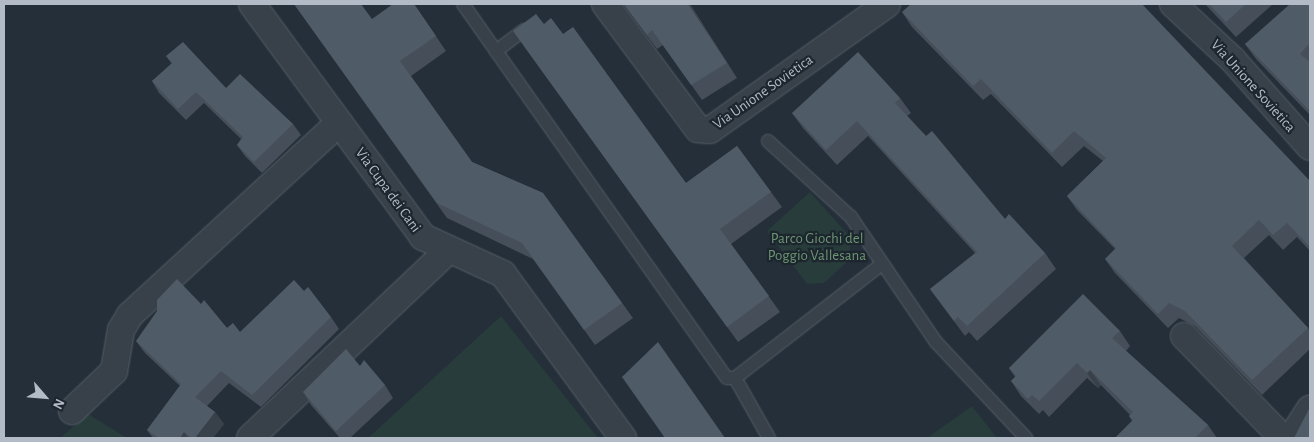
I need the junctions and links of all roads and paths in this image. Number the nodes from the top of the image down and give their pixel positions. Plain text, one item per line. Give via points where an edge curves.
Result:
1 (252, 4) edge
2 (463, 4) edge
3 (887, 4) edge
4 (1173, 4) edge
5 (611, 12) edge
6 (524, 30) edge
7 (1254, 41) edge
8 (496, 52) junction
9 (1233, 60) junction
10 (339, 123) junction
11 (768, 141) dead end
12 (1310, 147) edge
13 (449, 250) junction
14 (882, 264) junction
15 (1184, 336) dead end
16 (735, 378) junction
17 (1310, 409) edge
18 (72, 411) dead end
19 (250, 438) edge
20 (623, 438) edge
21 (769, 438) edge
22 (1026, 438) edge
23 (1283, 438) edge
24 (1291, 438) edge

1 - 10 street, Via Cupa dei Cani
2 - 8 lane
3 - 5 street, Via Unione Sovietica via 710,130 698,129
4 - 9 street, Via Unione Sovietica
6 - 8 lane
7 - 9 street
8 - 16 lane via 688,325 727,378
9 - 12 street, Via Unione Sovietica
10 - 13 street, Via Cupa dei Cani via 423,237
10 - 18 street via 130,315 121,330 114,371
11 - 14 lane via 850,217
13 - 19 street
13 - 20 street, Via Cupa dei Cani via 503,274
14 - 16 lane
14 - 22 lane via 936,342
15 - 23 street
16 - 21 lane
17 - 24 street

